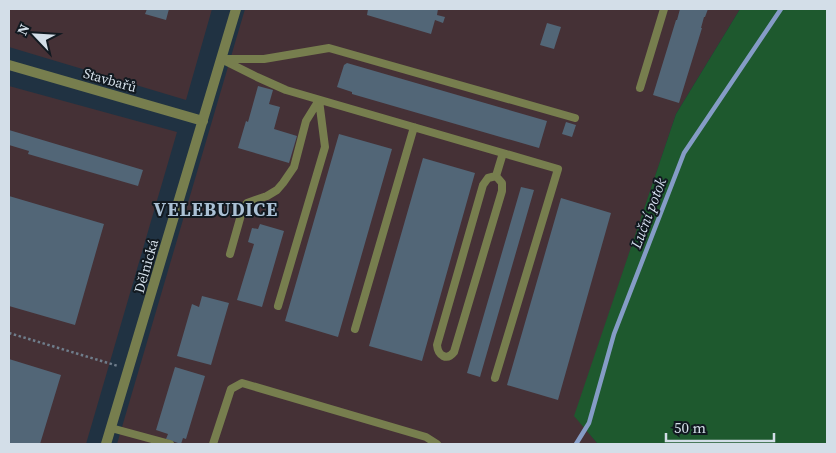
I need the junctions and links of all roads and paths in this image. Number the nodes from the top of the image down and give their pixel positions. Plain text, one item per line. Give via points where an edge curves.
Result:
1 (236, 9) edge
2 (664, 9) edge
3 (221, 59) junction
4 (9, 66) edge
5 (640, 88) dead end
6 (319, 100) junction
7 (575, 118) dead end
8 (203, 121) junction
9 (414, 127) junction
10 (503, 153) junction
11 (496, 176) junction
12 (230, 254) dead end
13 (278, 306) dead end
14 (355, 329) dead end
15 (9, 333) edge
16 (129, 369) junction
17 (495, 378) dead end
18 (112, 428) junction
19 (106, 444) edge
20 (170, 444) edge
21 (213, 444) edge
22 (437, 444) edge

1 - 3 street, Dělnická
2 - 5 lane
3 - 6 lane via 286,90
3 - 7 lane via 264,59 329,48
3 - 8 street, Dělnická
4 - 8 street, Stavbařů
6 - 9 lane
6 - 12 lane via 306,122 294,167 277,190 247,202
6 - 13 lane via 324,147
8 - 16 street, Dělnická
9 - 10 lane
9 - 14 lane
10 - 11 lane
10 - 17 lane via 558,169
11 - 11 lane via 502,183 502,192 454,352 446,357 440,354 437,346 483,185 488,178
15 - 16 path
16 - 18 street, Dělnická
18 - 19 street, Dělnická
18 - 20 lane
21 - 22 lane via 231,389 242,383 426,437

